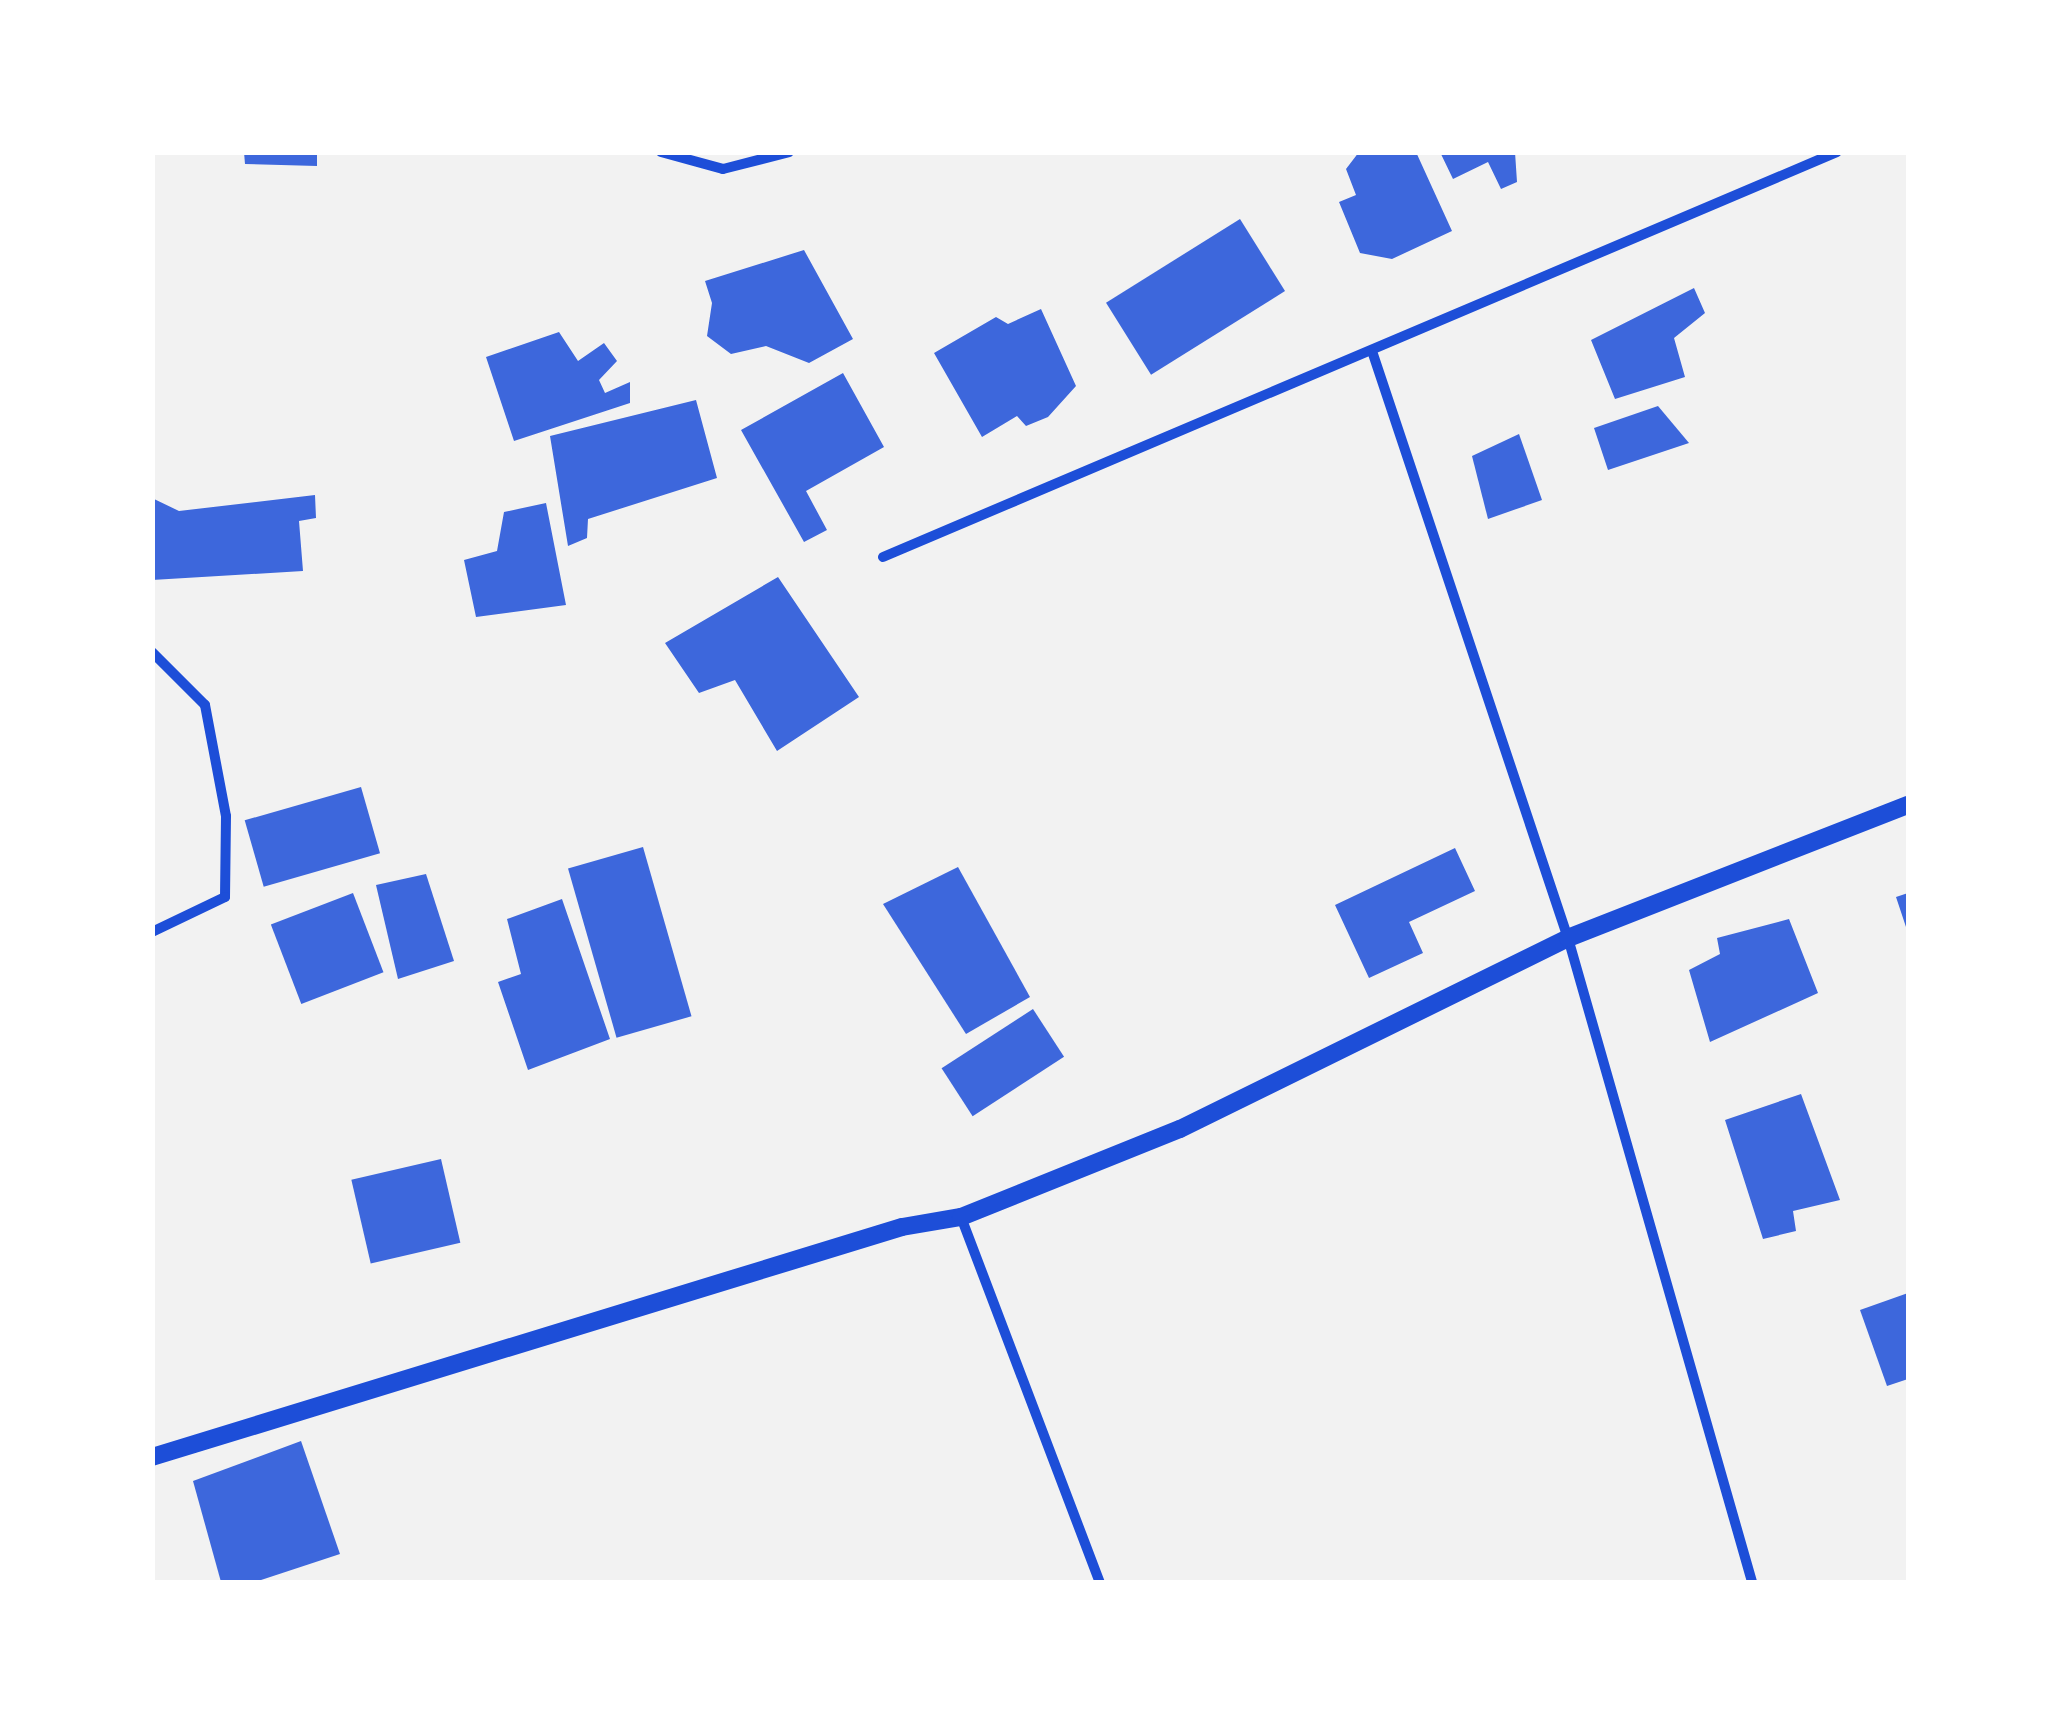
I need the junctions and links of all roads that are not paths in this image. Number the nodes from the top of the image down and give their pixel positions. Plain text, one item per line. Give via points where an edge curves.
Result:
1 (661, 152) edge
2 (789, 152) edge
3 (1837, 152) edge
4 (1373, 354) junction
5 (884, 557) dead end
6 (152, 652) edge
7 (1908, 805) edge
8 (152, 932) edge
9 (1568, 938) junction
10 (960, 1217) junction
11 (152, 1457) edge
12 (1100, 1582) edge
13 (1752, 1582) edge

1 - 2 street via 723,169
3 - 4 street
4 - 5 street
4 - 9 street
6 - 8 street via 205,705 226,816 225,897
7 - 9 street
9 - 10 street via 1180,1129
9 - 13 street
10 - 11 street via 902,1228
10 - 12 street

